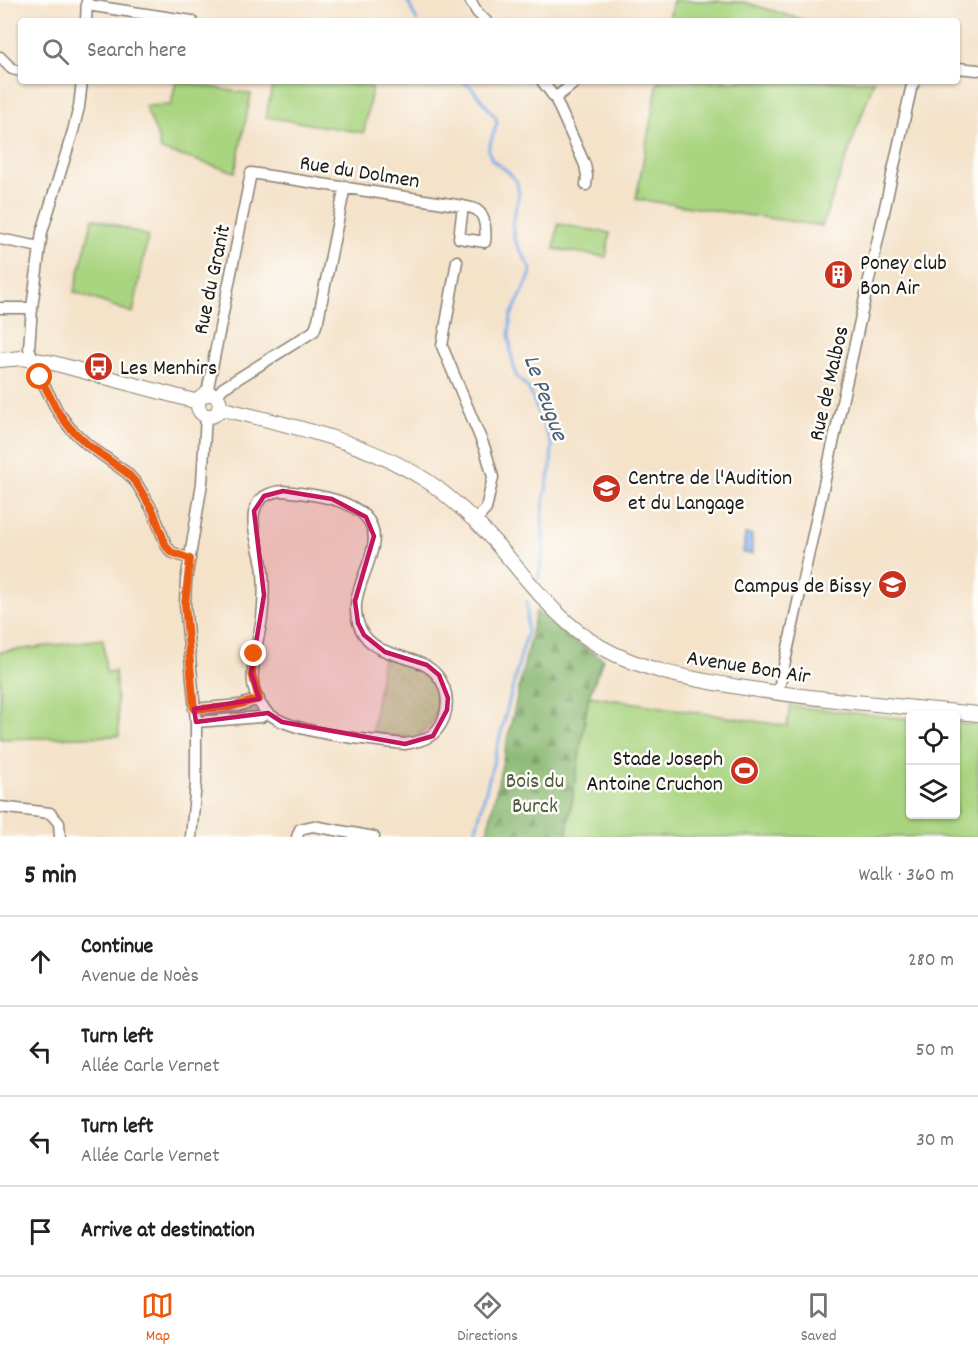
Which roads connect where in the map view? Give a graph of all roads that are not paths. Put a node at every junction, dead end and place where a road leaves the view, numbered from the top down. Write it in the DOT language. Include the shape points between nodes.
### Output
graph roads {
  1 [pos="470,0"];
  2 [pos="87,3"];
  3 [pos="86,18"];
  4 [pos="174,18"];
  5 [pos="483,18"];
  6 [pos="2,64"];
  7 [pos="960,68"];
  8 [pos="18,70"];
  9 [pos="978,70"];
  10 [pos="82,84"];
  11 [pos="544,84"];
  12 [pos="573,84"];
  13 [pos="914,84"];
  14 [pos="555,98"];
  15 [pos="251,173"];
  16 [pos="586,185"];
  17 [pos="345,186"];
  18 [pos="463,206"];
  19 [pos="0,239"];
  20 [pos="40,248"];
  21 [pos="457,261"];
  22 [pos="0,308"];
  23 [pos="32,308"];
  24 [pos="34,359"];
  25 [pos="0,360"];
  26 [pos="210,400"];
  27 [pos="206,416"];
  28 [pos="475,521"];
  29 [pos="190,559"];
  30 [pos="778,693"];
  31 [pos="259,699"];
  32 [pos="194,709"];
  33 [pos="268,713"];
  34 [pos="978,714"];
  35 [pos="196,722"];
  36 [pos="0,807"];
  37 [pos="60,837"];
  38 [pos="191,837"];
  39 [pos="297,837"];
  40 [pos="374,837"];
  1 -- 5 [label="street"];
  2 -- 3 [label="street"];
  2 -- 4 [label="street"];
  6 -- 8 [label="street"];
  7 -- 9 [label="street"];
  10 -- 20 [label="street" via="79,107"];
  11 -- 14 [label="street"];
  12 -- 14 [label="street"];
  13 -- 30 [label="street, Rue de Malbos"];
  14 -- 16 [label="street" via="585,165"];
  15 -- 17 [label="street, Rue du Dolmen"];
  15 -- 26 [label="street, Rue du Granit"];
  17 -- 18 [label="street, Rue du Dolmen"];
  17 -- 26 [label="street" via="314,331"];
  19 -- 20 [label="street"];
  20 -- 23 [label="street"];
  21 -- 28 [label="street" via="442,346 493,477 486,509"];
  22 -- 23 [label="street"];
  23 -- 24 [label="street" via="29,348"];
  24 -- 25 [label="main road, Avenue Bon Air"];
  24 -- 26 [label="main road, Avenue Bon Air"];
  24 -- 29 [label="street" via="58,412 88,445 127,473 145,496 166,546"];
  26 -- 27 [label="main road" via="200,412"];
  26 -- 28 [label="main road, Avenue Bon Air" via="387,458 426,480"];
  27 -- 29 [label="street" via="202,483"];
  28 -- 30 [label="main road, Avenue Bon Air" via="563,621 599,646 627,661 693,680"];
  29 -- 32 [label="street" via="185,604"];
  30 -- 34 [label="main road, Avenue Bon Air"];
  31 -- 32 [label="street" via="230,707"];
  31 -- 33 [label="street"];
  31 -- 33 [label="street" via="252,674 264,595 253,523 258,502 272,492 283,491 348,504 366,517 374,536 355,601 358,623 364,635 385,652 427,665 438,675 448,698 447,710 433,736 405,744 304,729"];
  32 -- 35 [label="street"];
  33 -- 35 [label="street" via="261,717"];
  35 -- 38 [label="street"];
  36 -- 37 [label="street" via="50,813 60,823"];
  39 -- 40 [label="street" via="300,829 314,826"];
}
